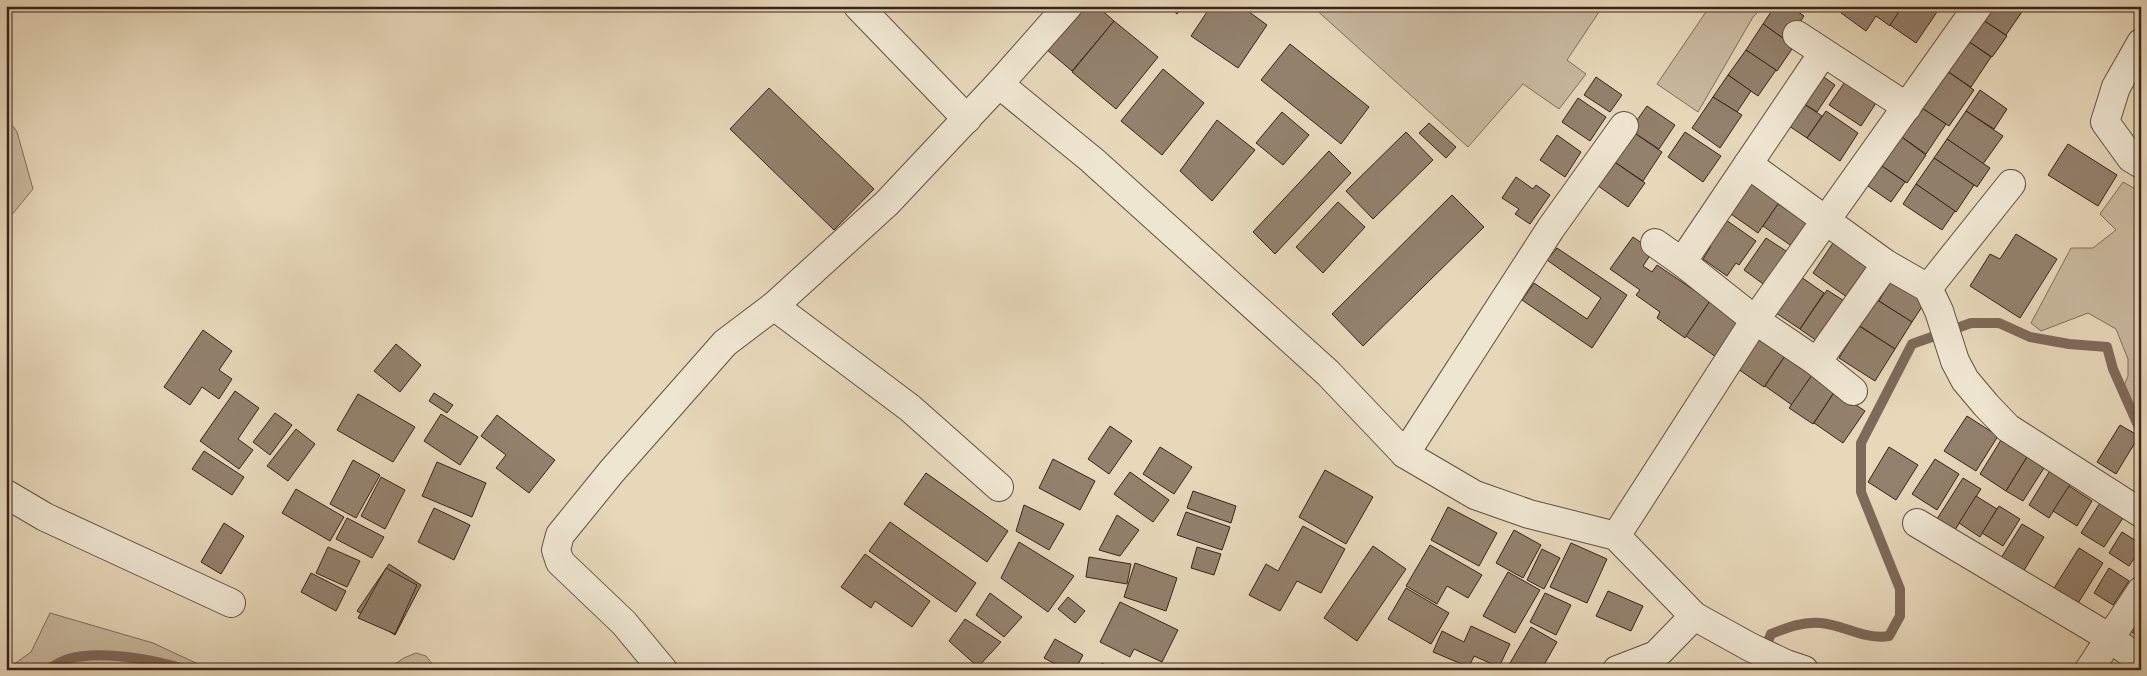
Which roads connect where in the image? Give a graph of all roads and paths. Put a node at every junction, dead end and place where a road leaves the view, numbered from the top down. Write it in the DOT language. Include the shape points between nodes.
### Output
graph roads {
  1 [pos="858,6"];
  2 [pos="1068,6"];
  3 [pos="1978,6"];
  4 [pos="1797,35"];
  5 [pos="2141,44"];
  6 [pos="1823,53"];
  7 [pos="999,84"];
  8 [pos="1907,107"];
  9 [pos="967,119"];
  10 [pos="1624,126"];
  11 [pos="1748,164"];
  12 [pos="2141,164"];
  13 [pos="2011,184"];
  14 [pos="1828,220"];
  15 [pos="1655,242"];
  16 [pos="1682,262"];
  17 [pos="1886,264"];
  18 [pos="1934,300"];
  19 [pos="774,306"];
  20 [pos="1755,320"];
  21 [pos="1817,362"];
  22 [pos="1853,391"];
  23 [pos="1405,454"];
  24 [pos="1000,487"];
  25 [pos="6,494"];
  26 [pos="2141,513"];
  27 [pos="1917,524"];
  28 [pos="1616,536"];
  29 [pos="2141,591"];
  30 [pos="231,603"];
  31 [pos="1694,616"];
  32 [pos="2110,638"];
  33 [pos="2141,661"];
  34 [pos="1795,667"];
  35 [pos="664,670"];
  36 [pos="1617,670"];
  37 [pos="2088,670"];
  1 -- 9 [label="street"];
  2 -- 7 [label="street"];
  3 -- 8 [label="street"];
  4 -- 6 [label="street"];
  5 -- 12 [label="street" via="2116,87 2105,122 2131,158"];
  6 -- 8 [label="street"];
  6 -- 11 [label="street"];
  7 -- 9 [label="street"];
  7 -- 23 [label="street" via="1092,160 1328,373"];
  8 -- 14 [label="street"];
  9 -- 19 [label="street" via="887,203"];
  10 -- 23 [label="street" via="1551,228"];
  11 -- 14 [label="street"];
  11 -- 16 [label="street"];
  13 -- 18 [label="street"];
  14 -- 17 [label="street"];
  14 -- 20 [label="street"];
  15 -- 16 [label="street"];
  16 -- 20 [label="street"];
  17 -- 18 [label="street"];
  17 -- 21 [label="street"];
  18 -- 26 [label="street" via="1965,380 2008,428"];
  19 -- 24 [label="street" via="910,408"];
  19 -- 35 [label="street" via="725,343 560,535 556,550 560,562 624,623"];
  20 -- 21 [label="street"];
  20 -- 28 [label="street"];
  21 -- 22 [label="street"];
  23 -- 28 [label="street" via="1475,495 1529,514"];
  25 -- 30 [label="street" via="45,517"];
  27 -- 32 [label="street"];
  28 -- 31 [label="street"];
  29 -- 32 [label="street"];
  31 -- 34 [label="street"];
  31 -- 36 [label="street" via="1656,655"];
  32 -- 33 [label="street"];
  32 -- 37 [label="street"];
}
